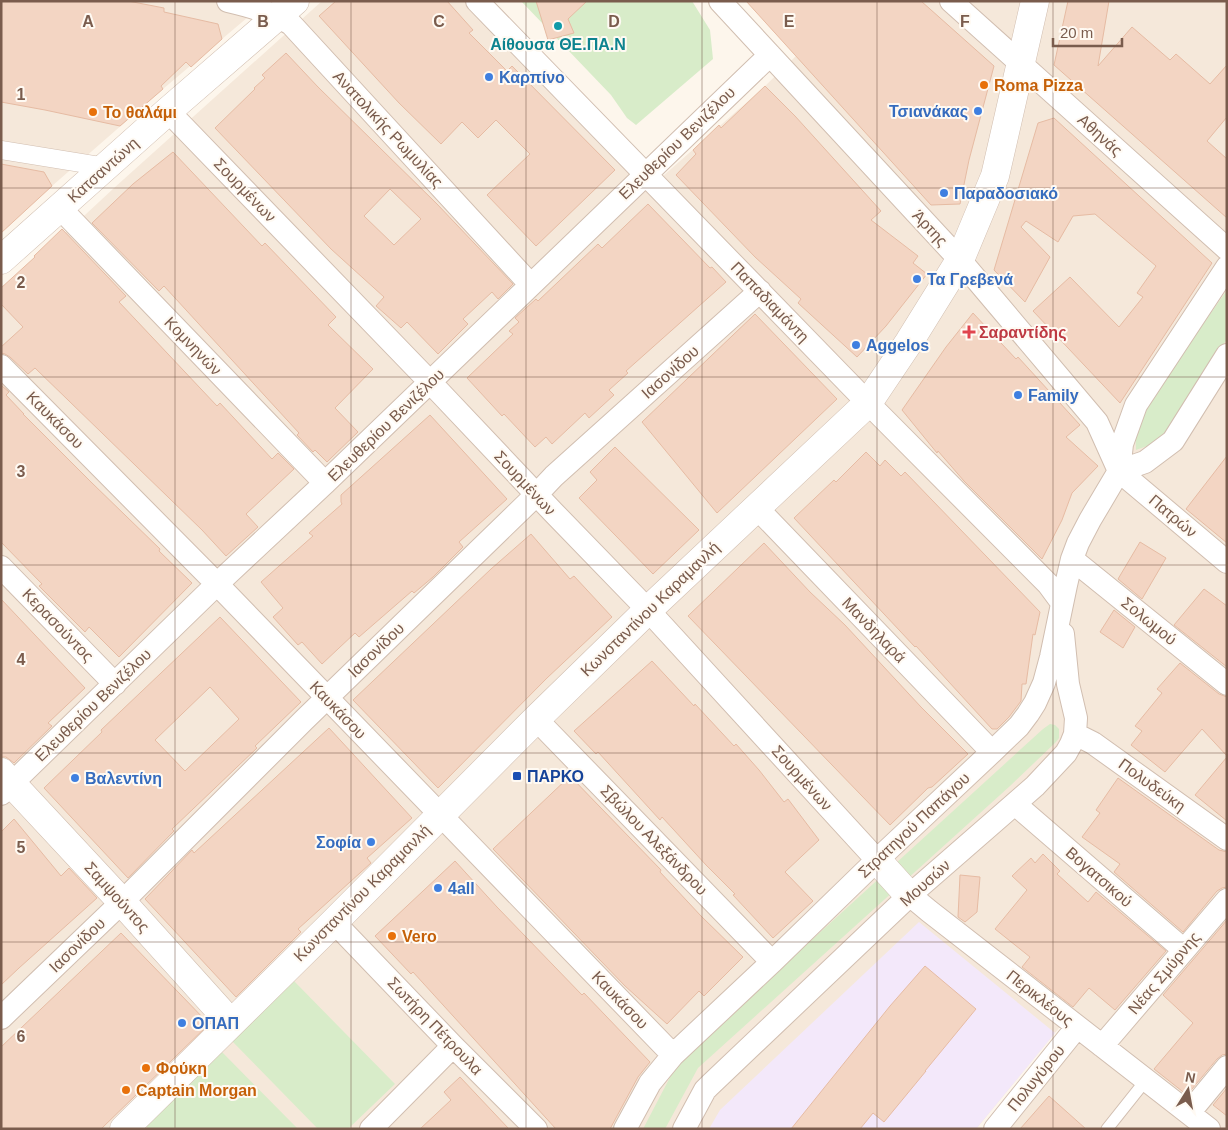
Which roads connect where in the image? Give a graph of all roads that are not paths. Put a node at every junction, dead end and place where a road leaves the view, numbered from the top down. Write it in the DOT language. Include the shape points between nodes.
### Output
graph roads {
  1 [pos="228,1"];
  2 [pos="477,1"];
  3 [pos="720,1"];
  4 [pos="951,1"];
  5 [pos="1035,1"];
  6 [pos="287,9"];
  7 [pos="770,55"];
  8 [pos="1021,65"];
  9 [pos="168,111"];
  10 [pos="1,150"];
  11 [pos="106,167"];
  12 [pos="645,174"];
  13 [pos="60,208"];
  14 [pos="1227,249"];
  15 [pos="1,260"];
  16 [pos="960,260"];
  17 [pos="1227,267"];
  18 [pos="530,284"];
  19 [pos="760,291"];
  20 [pos="1227,355"];
  21 [pos="1,366"];
  22 [pos="430,382"];
  23 [pos="868,403"];
  24 [pos="1119,471"];
  25 [pos="325,483"];
  26 [pos="537,494"];
  27 [pos="757,508"];
  28 [pos="1072,559"];
  29 [pos="1227,562"];
  30 [pos="1,567"];
  31 [pos="216,584"];
  32 [pos="1062,603"];
  33 [pos="648,610"];
  34 [pos="115,684"];
  35 [pos="1227,684"];
  36 [pos="326,698"];
  37 [pos="536,718"];
  38 [pos="1076,734"];
  39 [pos="992,752"];
  40 [pos="5,783"];
  41 [pos="1015,804"];
  42 [pos="439,815"];
  43 [pos="1227,839"];
  44 [pos="877,860"];
  45 [pos="907,893"];
  46 [pos="1227,900"];
  47 [pos="122,902"];
  48 [pos="334,922"];
  49 [pos="1184,950"];
  50 [pos="772,962"];
  51 [pos="1,1018"];
  52 [pos="231,1023"];
  53 [pos="1077,1027"];
  54 [pos="453,1046"];
  55 [pos="1102,1046"];
  56 [pos="673,1055"];
  57 [pos="1227,1067"];
  58 [pos="1146,1080"];
  59 [pos="1189,1113"];
  60 [pos="132,1126"];
  61 [pos="372,1129"];
  62 [pos="536,1129"];
  63 [pos="626,1129"];
  64 [pos="684,1129"];
  65 [pos="995,1129"];
  66 [pos="1107,1129"];
  67 [pos="1209,1129"];
  1 -- 6 [label="street, Ανατολικής Ρωμυλίας"];
  2 -- 12 [label="street, Παπαδιαμάντη"];
  3 -- 7 [label="street, Άρτης"];
  4 -- 8 [label="street, Αθηνάς"];
  5 -- 8 [label="street, Κωνσταντίνου Καραμανλή"];
  6 -- 9 [label="street, Κατσαντώνη"];
  6 -- 18 [label="street, Ανατολικής Ρωμυλίας" via="291,24"];
  7 -- 12 [label="street, Ελευθερίου Βενιζέλου"];
  7 -- 16 [label="street, Άρτης"];
  8 -- 14 [label="street, Αθηνάς"];
  8 -- 16 [label="street, Κωνσταντίνου Καραμανλή" via="995,176"];
  9 -- 11 [label="street, Κατσαντώνη"];
  9 -- 22 [label="street, Σουρμένων"];
  10 -- 11 [label="street"];
  11 -- 13 [label="street, Κατσαντώνη"];
  12 -- 18 [label="street, Ελευθερίου Βενιζέλου"];
  12 -- 19 [label="street, Παπαδιαμάντη"];
  13 -- 15 [label="street, Κατσαντώνη"];
  13 -- 25 [label="street, Κομνηνών"];
  16 -- 23 [label="street, Κωνσταντίνου Καραμανλή"];
  16 -- 24 [label="street, Άρτης" via="1097,422"];
  17 -- 24 [label="street, Στρατηγού Παπάγου" via="1136,405 1122,444"];
  18 -- 22 [label="street, Ελευθερίου Βενιζέλου"];
  19 -- 23 [label="street, Παπαδιαμάντη"];
  19 -- 26 [label="street, Ιασoνίδου"];
  20 -- 24 [label="street" via="1173,441 1145,462"];
  21 -- 31 [label="street, Καυκάσου"];
  22 -- 25 [label="street, Ελευθερίου Βενιζέλου"];
  22 -- 26 [label="street, Σουρμένων"];
  23 -- 27 [label="street, Κωνσταντίνου Καραμανλή"];
  23 -- 32 [label="street, Παπαδιαμάντη" via="1048,584"];
  24 -- 28 [label="street, Στρατηγού Παπάγου"];
  24 -- 29 [label="street, Πατρών"];
  25 -- 31 [label="street, Ελευθερίου Βενιζέλου"];
  26 -- 33 [label="street, Σουρμένων"];
  26 -- 36 [label="street, Ιασoνίδου"];
  27 -- 33 [label="street, Κωνσταντίνου Καραμανλή"];
  27 -- 39 [label="street, Μανδηλαρά"];
  28 -- 32 [label="street, Στρατηγού Παπάγου"];
  28 -- 35 [label="street, Σολωμού"];
  30 -- 34 [label="street, Κερασούντος"];
  31 -- 34 [label="street, Ελευθερίου Βενιζέλου"];
  31 -- 36 [label="street, Καυκάσου"];
  32 -- 38 [label="street" via="1066,666"];
  32 -- 39 [label="street, Στρατηγού Παπάγου" via="1044,683 1035,703"];
  33 -- 37 [label="street, Κωνσταντίνου Καραμανλή"];
  33 -- 44 [label="street, Σουρμένων"];
  34 -- 40 [label="street, Ελευθερίου Βενιζέλου"];
  36 -- 42 [label="street, Καυκάσου"];
  36 -- 47 [label="street, Ιασoνίδου"];
  37 -- 42 [label="street, Κωνσταντίνου Καραμανλή"];
  37 -- 50 [label="street, Σβώλου Αλεξάνδρου"];
  38 -- 41 [label="street, Μουσών" via="1060,760"];
  38 -- 43 [label="street, Πολυδεύκη"];
  39 -- 44 [label="street, Στρατηγού Παπάγου"];
  40 -- 47 [label="street, Σαμψούντος"];
  41 -- 45 [label="street, Μουσών"];
  41 -- 49 [label="street, Βογατσικού"];
  42 -- 48 [label="street, Κωνσταντίνου Καραμανλή"];
  42 -- 56 [label="street, Καυκάσου"];
  44 -- 45 [label="street, Περικλέους"];
  44 -- 50 [label="street, Στρατηγού Παπάγου"];
  45 -- 53 [label="street, Περικλέους"];
  45 -- 64 [label="street, Μουσών" via="705,1090"];
  46 -- 49 [label="street, Νέας Σμύρνης"];
  47 -- 51 [label="street, Ιασoνίδου"];
  47 -- 52 [label="street, Σαμψούντος"];
  48 -- 52 [label="street, Κωνσταντίνου Καραμανλή"];
  48 -- 54 [label="street, Σωτήρη Πέτρουλα"];
  49 -- 55 [label="street, Νέας Σμύρνης"];
  50 -- 56 [label="street, Στρατηγού Παπάγου"];
  52 -- 60 [label="street, Κωνσταντίνου Καραμανλή"];
  53 -- 55 [label="street, Περικλέους"];
  53 -- 65 [label="street, Πολυγύρου"];
  54 -- 61 [label="street"];
  54 -- 62 [label="street, Σωτήρη Πέτρουλα"];
  55 -- 58 [label="street, Περικλέους"];
  56 -- 63 [label="street, Στρατηγού Παπάγου" via="650,1084"];
  57 -- 59 [label="street"];
  58 -- 59 [label="street, Περικλέους"];
  58 -- 66 [label="lane"];
  59 -- 67 [label="street, Περικλέους"];
}
